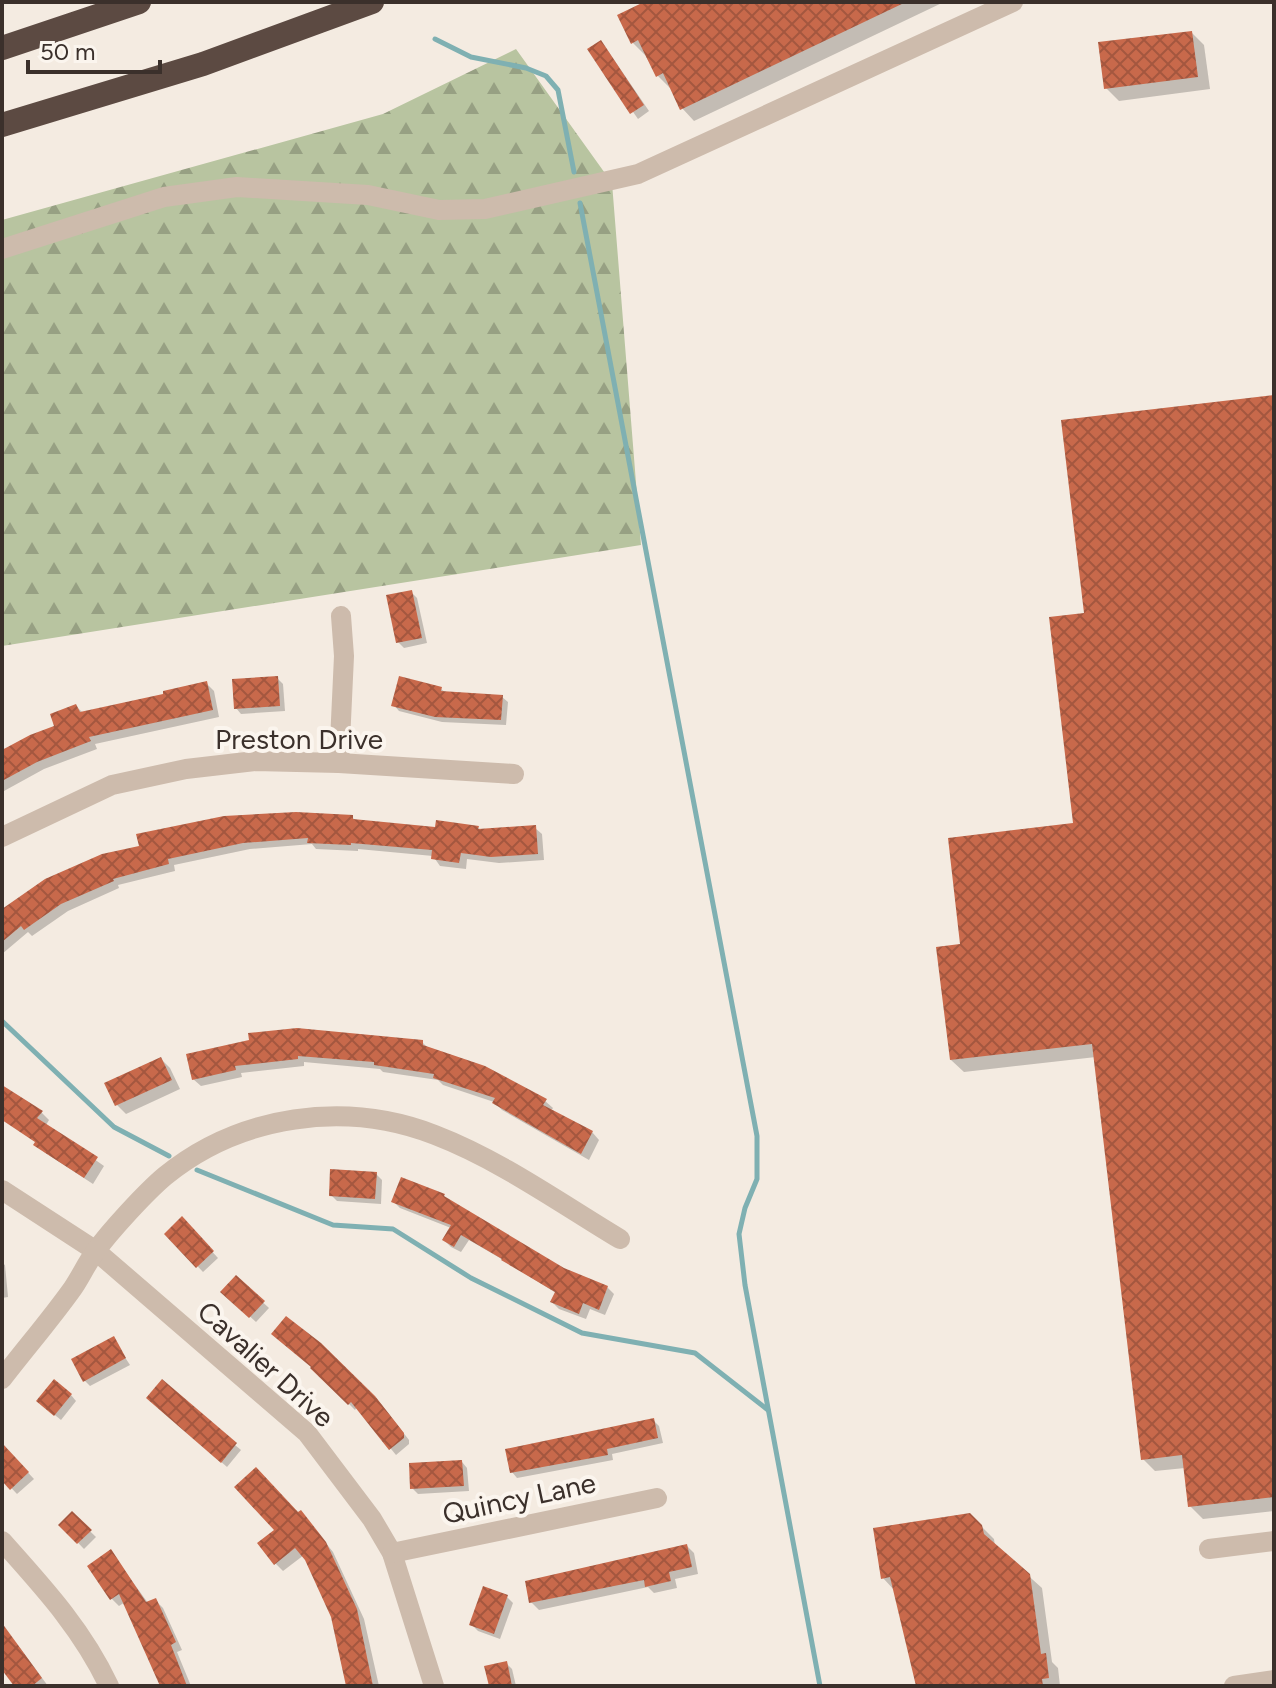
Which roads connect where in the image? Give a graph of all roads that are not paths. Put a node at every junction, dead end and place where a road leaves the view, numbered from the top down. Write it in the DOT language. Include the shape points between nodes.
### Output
graph roads {
  1 [pos="129,2"];
  2 [pos="139,2"];
  3 [pos="372,2"];
  4 [pos="1013,2"];
  5 [pos="49,34"];
  6 [pos="2,48"];
  7 [pos="2,125"];
  8 [pos="2,249"];
  9 [pos="341,616"];
  10 [pos="339,763"];
  11 [pos="514,774"];
  12 [pos="2,837"];
  13 [pos="2,1190"];
  14 [pos="620,1239"];
  15 [pos="96,1251"];
  16 [pos="2,1379"];
  17 [pos="657,1498"];
  18 [pos="2,1541"];
  19 [pos="1274,1541"];
  20 [pos="1209,1549"];
  21 [pos="392,1553"];
  22 [pos="1274,1680"];
  23 [pos="109,1686"];
  24 [pos="434,1686"];
  25 [pos="1234,1686"];
  1 -- 5 [label="highway"];
  2 -- 5 [label="highway"];
  3 -- 7 [label="highway" via="203,64"];
  4 -- 8 [label="street" via="638,174 485,209 439,210 368,195 237,187 164,197"];
  5 -- 6 [label="highway"];
  9 -- 10 [label="street"];
  10 -- 11 [label="street, Preston Drive"];
  10 -- 12 [label="street, Preston Drive" via="255,761 171,772 112,785"];
  13 -- 15 [label="street, Cavalier Drive"];
  14 -- 15 [label="street" via="434,1134 393,1123 318,1115 265,1124 205,1148 164,1177"];
  15 -- 16 [label="street"];
  15 -- 21 [label="street, Cavalier Drive" via="307,1433"];
  17 -- 21 [label="street, Quincy Lane"];
  18 -- 23 [label="street" via="58,1604"];
  19 -- 20 [label="street"];
  21 -- 24 [label="street, Cavalier Drive"];
  22 -- 25 [label="street"];
}
